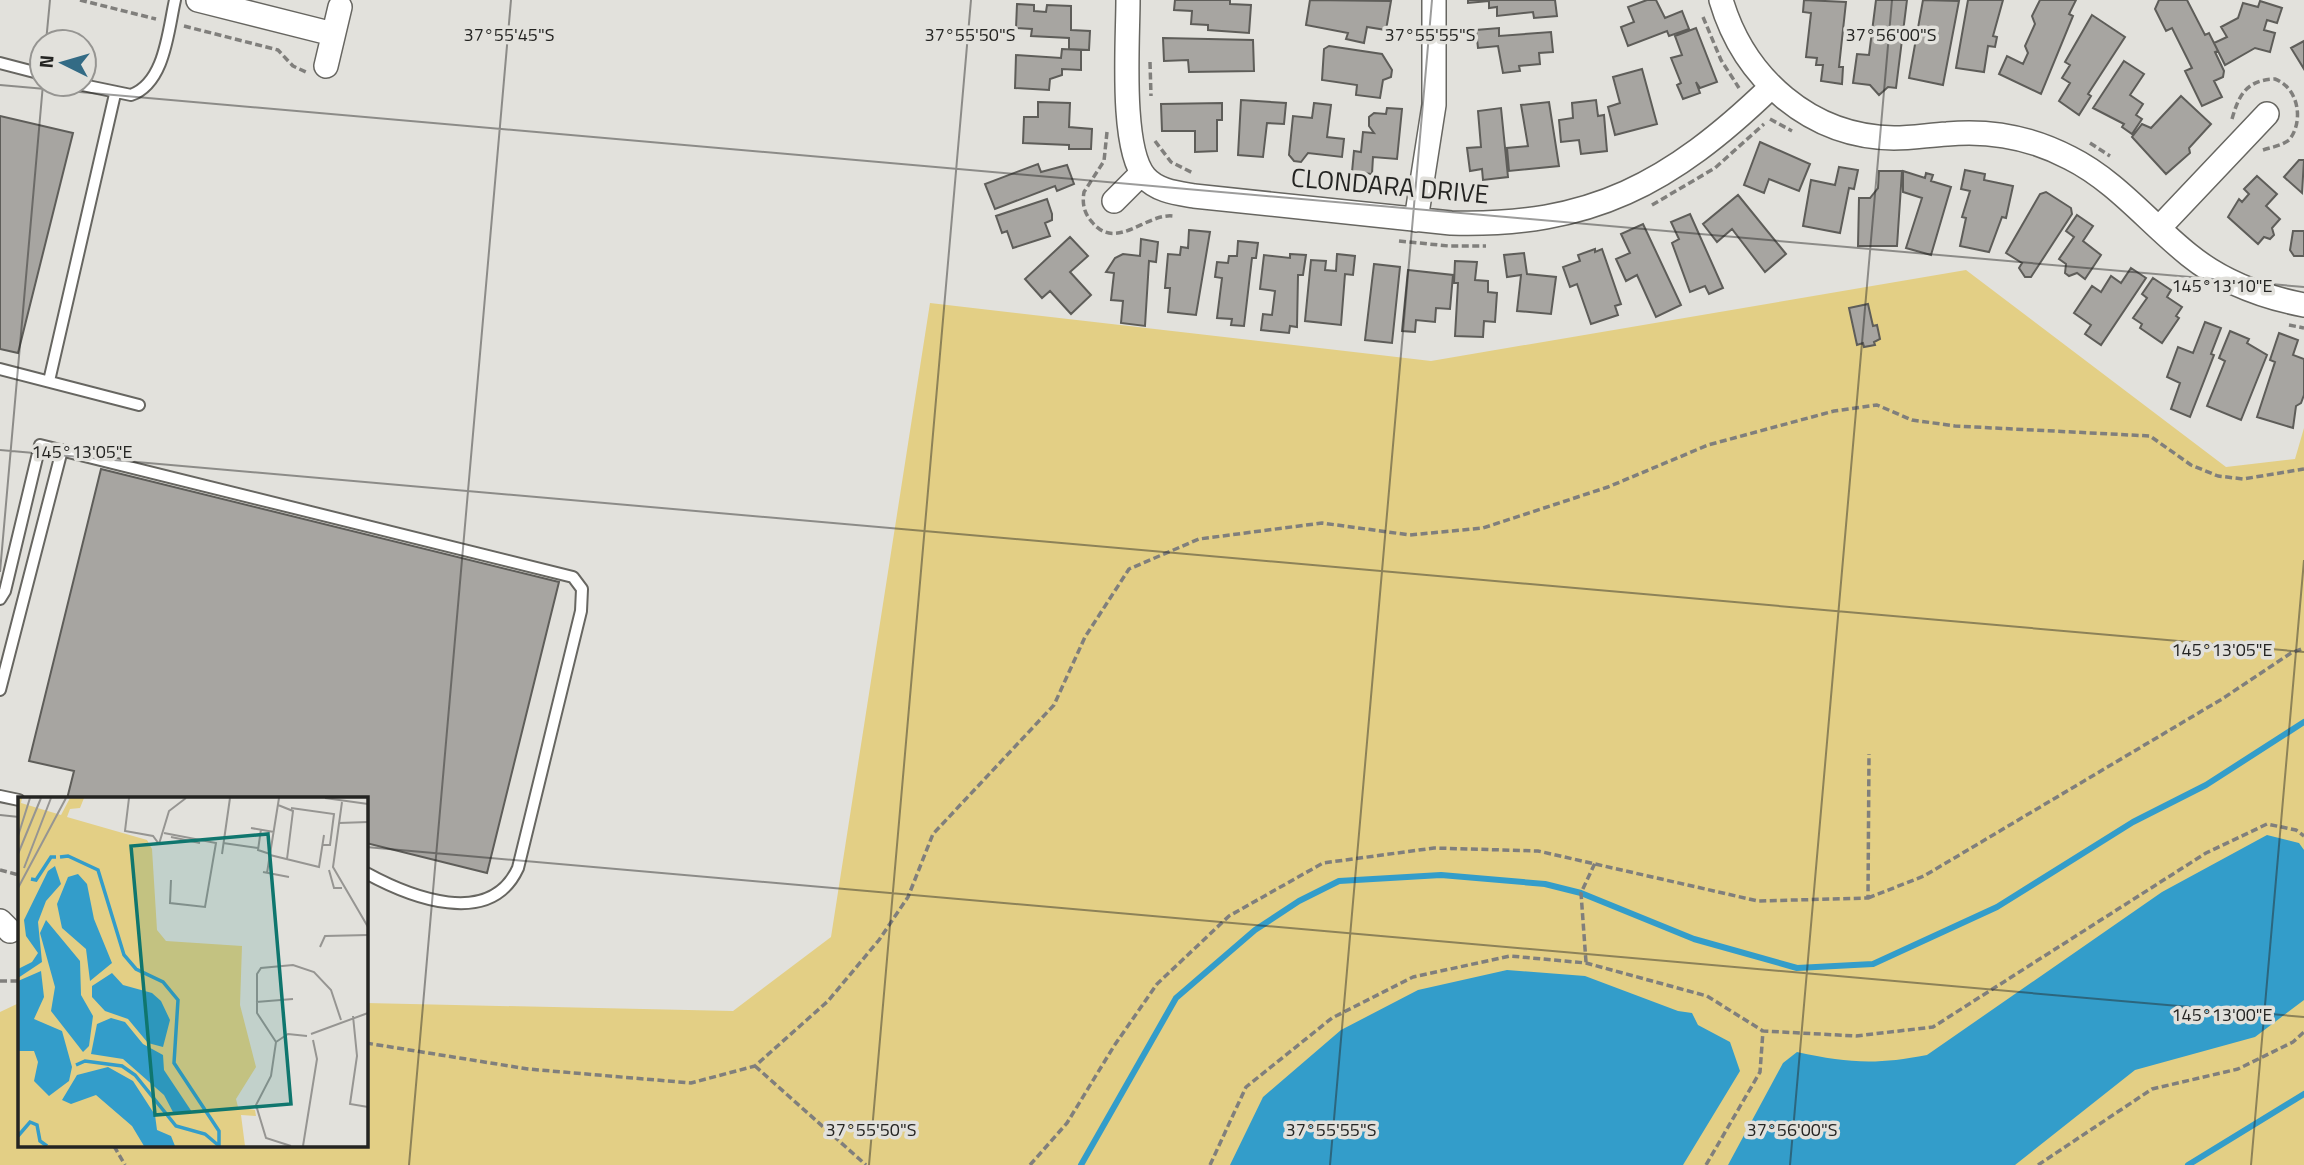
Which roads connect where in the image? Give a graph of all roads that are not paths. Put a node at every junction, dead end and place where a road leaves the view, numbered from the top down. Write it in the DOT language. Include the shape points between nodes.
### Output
graph roads {
  1 [pos="175,0"];
  2 [pos="198,0"];
  3 [pos="1128,0"];
  4 [pos="1434,0"];
  5 [pos="1721,0"];
  6 [pos="341,3"];
  7 [pos="333,34"];
  8 [pos="0,63"];
  9 [pos="28,70"];
  10 [pos="321,71"];
  11 [pos="1770,88"];
  12 [pos="98,89"];
  13 [pos="115,94"];
  14 [pos="2267,114"];
  15 [pos="1142,173"];
  16 [pos="1114,201"];
  17 [pos="1416,220"];
  18 [pos="2158,228"];
  19 [pos="2304,305"];
  20 [pos="0,369"];
  21 [pos="49,381"];
  22 [pos="139,405"];
  23 [pos="62,450"];
  24 [pos="0,599"];
  25 [pos="0,690"];
  26 [pos="0,796"];
  27 [pos="18,800"];
  28 [pos="368,874"];
  1 -- 13 [label="lane" via="162,55 147,85 131,95"];
  2 -- 7 [label="street"];
  3 -- 15 [label="street" via="1130,142"];
  4 -- 17 [label="street" via="1434,105"];
  5 -- 11 [label="street" via="1744,55"];
  6 -- 7 [label="street"];
  7 -- 10 [label="street"];
  8 -- 9 [label="lane"];
  11 -- 17 [label="street, CLONDARA DRIVE" via="1698,152 1649,181 1596,204 1512,223"];
  11 -- 18 [label="street" via="1804,112 1850,132 1892,138 1972,133 2035,143 2084,166"];
  12 -- 13 [label="lane"];
  13 -- 21 [label="lane"];
  14 -- 18 [label="street"];
  15 -- 16 [label="street"];
  15 -- 17 [label="street, CLONDARA DRIVE" via="1160,188 1185,195"];
  18 -- 19 [label="street" via="2218,275 2253,291"];
  20 -- 21 [label="lane"];
  21 -- 22 [label="lane"];
  23 -- 24 [label="lane" via="40,445"];
  23 -- 25 [label="lane"];
  23 -- 28 [label="lane" via="580,582 581,611 512,882 488,899 441,902 401,892"];
  26 -- 27 [label="lane"];
}
